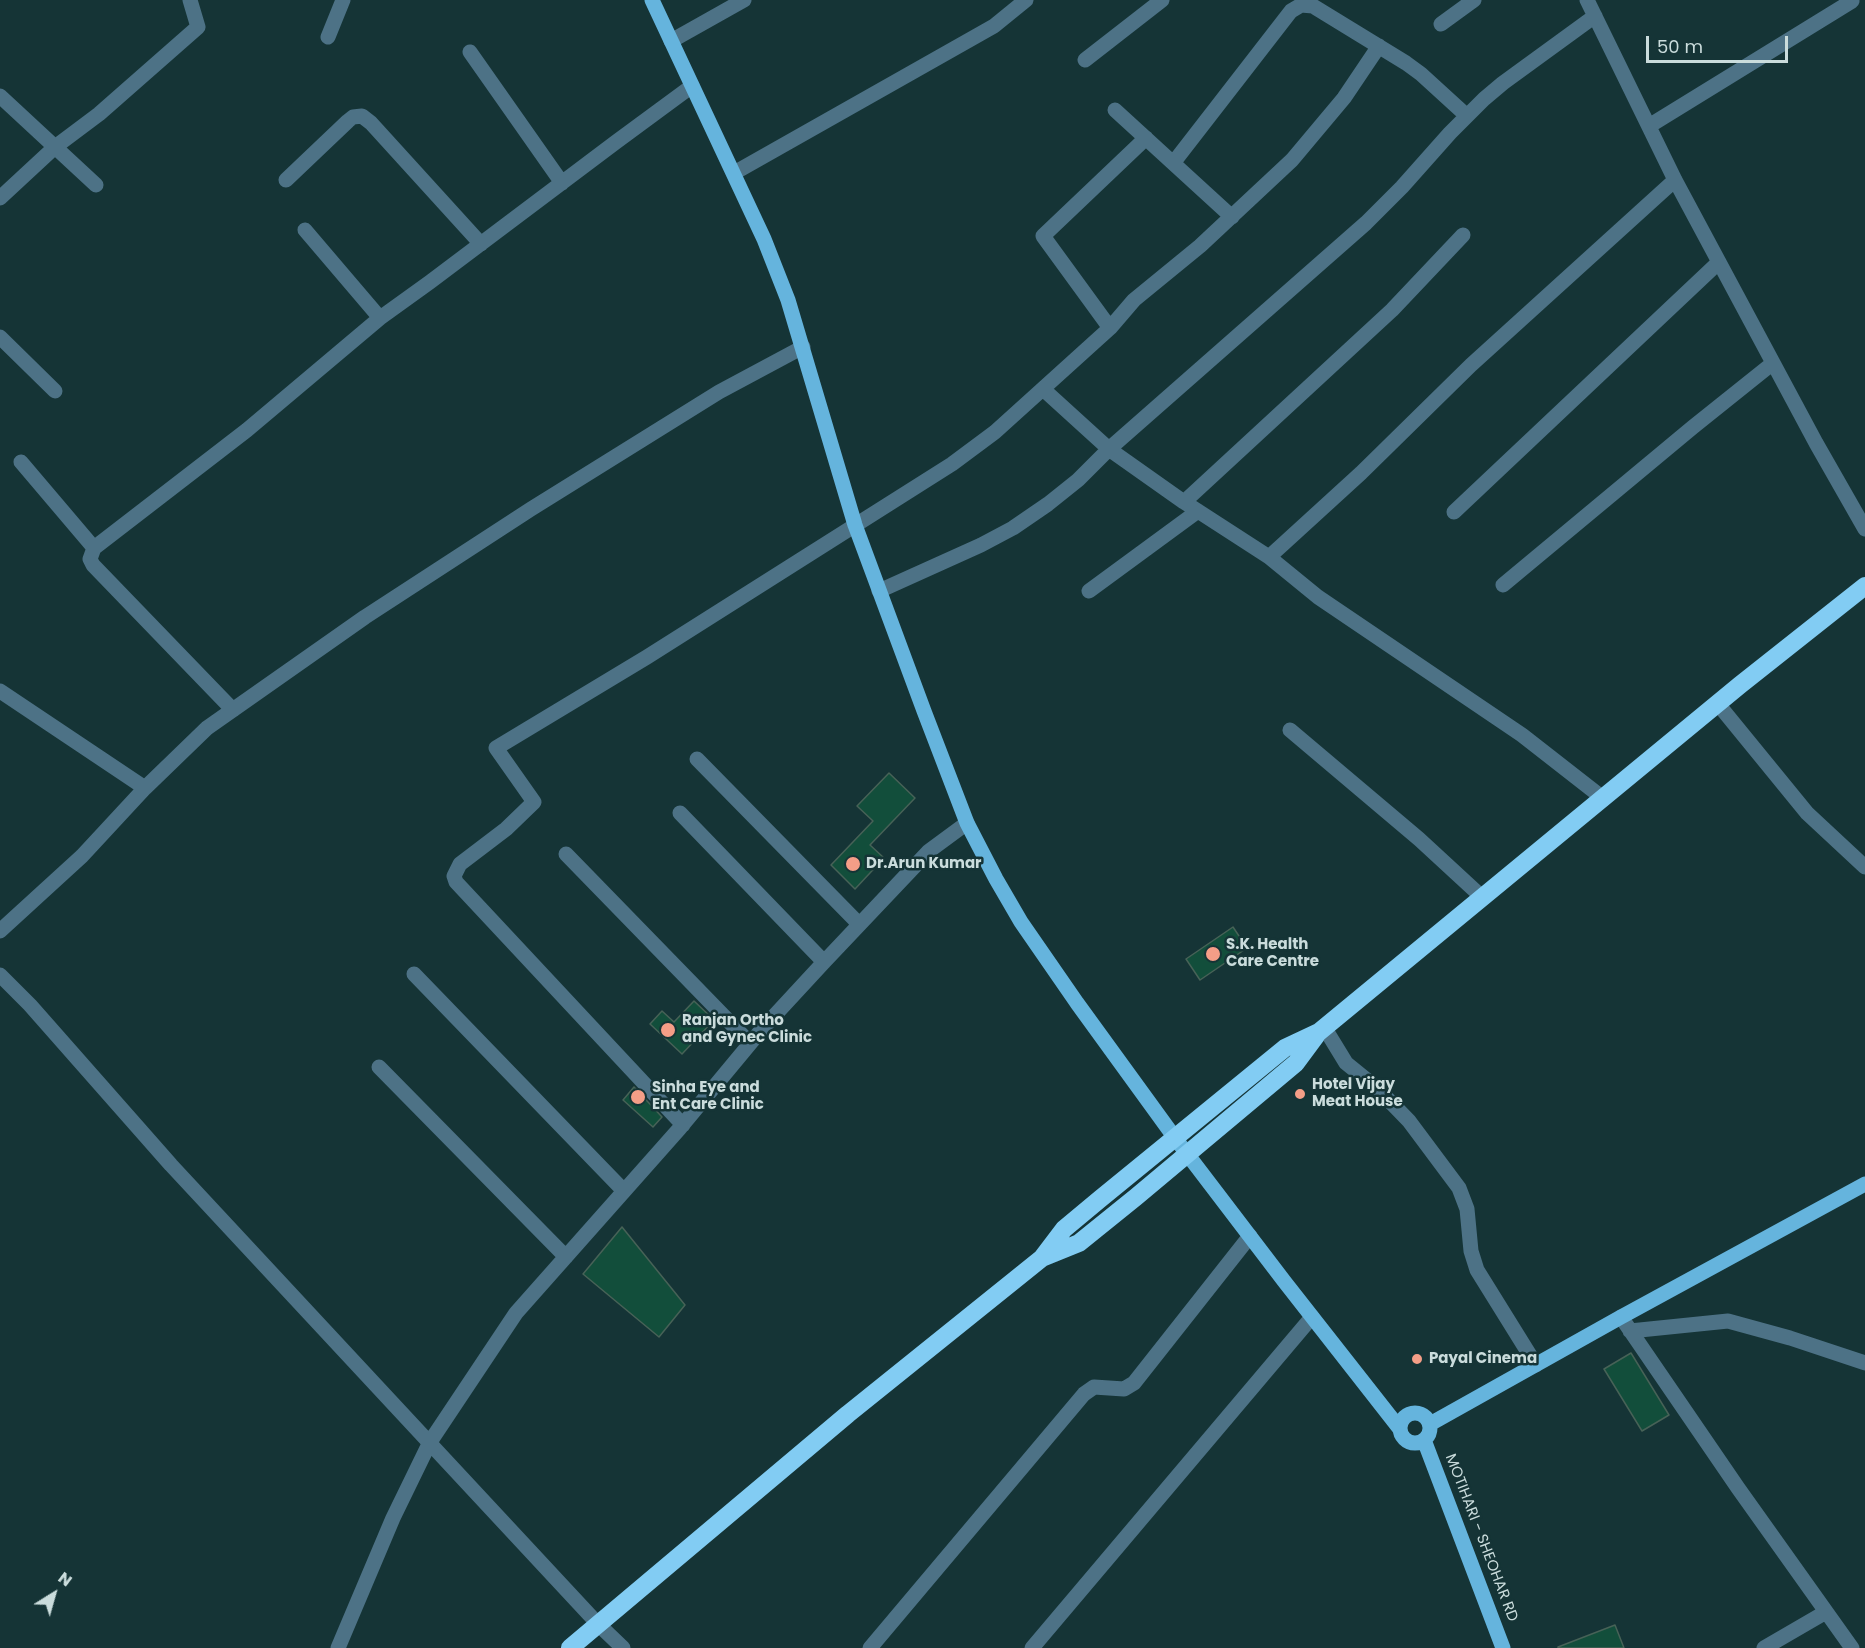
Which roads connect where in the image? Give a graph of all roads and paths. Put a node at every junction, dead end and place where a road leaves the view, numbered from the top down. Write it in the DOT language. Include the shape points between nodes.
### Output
graph roads {
  1 [pos="190,0"];
  2 [pos="342,0"];
  3 [pos="652,0"];
  4 [pos="744,0"];
  5 [pos="1026,0"];
  6 [pos="1162,0"];
  7 [pos="1474,0"];
  8 [pos="1587,0"];
  9 [pos="1852,1"];
  10 [pos="1595,16"];
  11 [pos="1441,24"];
  12 [pos="328,37"];
  13 [pos="671,41"];
  14 [pos="1379,46"];
  15 [pos="470,52"];
  16 [pos="1085,60"];
  17 [pos="692,86"];
  18 [pos="0,96"];
  19 [pos="1115,110"];
  20 [pos="1467,116"];
  21 [pos="1649,126"];
  22 [pos="1146,138"];
  23 [pos="55,147"];
  24 [pos="1174,162"];
  25 [pos="734,173"];
  26 [pos="286,180"];
  27 [pos="1675,180"];
  28 [pos="562,183"];
  29 [pos="96,185"];
  30 [pos="0,198"];
  31 [pos="1232,217"];
  32 [pos="305,230"];
  33 [pos="1462,235"];
  34 [pos="481,244"];
  35 [pos="1719,262"];
  36 [pos="380,318"];
  37 [pos="1110,328"];
  38 [pos="3,346"];
  39 [pos="803,347"];
  40 [pos="1773,363"];
  41 [pos="1043,389"];
  42 [pos="55,391"];
  43 [pos="1109,449"];
  44 [pos="21,462"];
  45 [pos="1184,502"];
  46 [pos="1198,511"];
  47 [pos="1454,512"];
  48 [pos="855,525"];
  49 [pos="1865,530"];
  50 [pos="94,548"];
  51 [pos="1269,557"];
  52 [pos="1503,585"];
  53 [pos="1865,586"];
  54 [pos="879,591"];
  55 [pos="1089,591"];
  56 [pos="0,692"];
  57 [pos="1718,704"];
  58 [pos="233,710"];
  59 [pos="1290,730"];
  60 [pos="696,759"];
  61 [pos="145,788"];
  62 [pos="1604,799"];
  63 [pos="680,813"];
  64 [pos="968,824"];
  65 [pos="566,854"];
  66 [pos="1865,867"];
  67 [pos="1482,898"];
  68 [pos="859,924"];
  69 [pos="0,931"];
  70 [pos="824,962"];
  71 [pos="414,974"];
  72 [pos="0,975"];
  73 [pos="1322,1029"];
  74 [pos="750,1043"];
  75 [pos="379,1067"];
  76 [pos="683,1125"];
  77 [pos="1175,1138"];
  78 [pos="1187,1155"];
  79 [pos="1865,1184"];
  80 [pos="624,1191"];
  81 [pos="1250,1236"];
  82 [pos="566,1257"];
  83 [pos="1042,1258"];
  84 [pos="1312,1317"];
  85 [pos="1621,1317"];
  86 [pos="1630,1331"];
  87 [pos="1865,1363"];
  88 [pos="1536,1365"];
  89 [pos="1430,1424"];
  90 [pos="1400,1429"];
  91 [pos="1425,1440"];
  92 [pos="430,1442"];
  93 [pos="1826,1612"];
  94 [pos="598,1624"];
  95 [pos="339,1648"];
  96 [pos="570,1648"];
  97 [pos="623,1648"];
  98 [pos="870,1648"];
  99 [pos="1032,1648"];
  100 [pos="1503,1648"];
  101 [pos="1764,1648"];
  102 [pos="1852,1648"];
  1 -- 23 [label="street" via="198,27 99,114"];
  2 -- 12 [label="street"];
  3 -- 13 [label="main road"];
  4 -- 13 [label="street"];
  5 -- 25 [label="street" via="994,26"];
  6 -- 16 [label="street"];
  7 -- 11 [label="street"];
  8 -- 10 [label="street"];
  9 -- 21 [label="street"];
  10 -- 20 [label="street" via="1503,83"];
  10 -- 21 [label="street"];
  13 -- 17 [label="main road"];
  14 -- 20 [label="street" via="1421,74"];
  14 -- 24 [label="street" via="1313,6 1296,7"];
  14 -- 31 [label="street" via="1310,139"];
  15 -- 28 [label="street"];
  17 -- 25 [label="main road"];
  17 -- 28 [label="street"];
  18 -- 23 [label="street"];
  19 -- 22 [label="street"];
  20 -- 43 [label="street" via="1366,223"];
  21 -- 27 [label="street"];
  22 -- 24 [label="street"];
  22 -- 37 [label="street" via="1043,236"];
  23 -- 29 [label="street"];
  23 -- 30 [label="street"];
  24 -- 31 [label="street"];
  25 -- 39 [label="main road" via="764,239"];
  26 -- 34 [label="street" via="348,121 362,116"];
  27 -- 35 [label="street"];
  27 -- 51 [label="street" via="1471,364"];
  28 -- 34 [label="street"];
  31 -- 37 [label="street" via="1134,300"];
  32 -- 36 [label="street"];
  33 -- 45 [label="street" via="1392,310"];
  34 -- 36 [label="street"];
  35 -- 40 [label="street"];
  35 -- 47 [label="street"];
  36 -- 50 [label="street" via="247,430"];
  37 -- 41 [label="street"];
  38 -- 42 [label="street"];
  39 -- 48 [label="main road"];
  39 -- 58 [label="street" via="719,392 531,509 365,616"];
  40 -- 49 [label="street"];
  40 -- 52 [label="street"];
  41 -- 43 [label="street"];
  41 -- 48 [label="street" via="952,464"];
  43 -- 45 [label="street"];
  43 -- 54 [label="street" via="1078,480 1013,528"];
  44 -- 50 [label="street"];
  45 -- 46 [label="street"];
  46 -- 51 [label="street"];
  46 -- 55 [label="street"];
  48 -- 54 [label="main road"];
  48 -- 76 [label="street" via="496,748 534,802 460,864 454,876"];
  50 -- 58 [label="street" via="90,559 93,565"];
  51 -- 62 [label="street" via="1318,597 1522,735"];
  53 -- 57 [label="highway"];
  54 -- 64 [label="main road"];
  56 -- 61 [label="street"];
  57 -- 62 [label="highway"];
  57 -- 66 [label="street" via="1807,813"];
  58 -- 61 [label="street" via="207,728"];
  59 -- 67 [label="street"];
  60 -- 68 [label="street"];
  61 -- 69 [label="street" via="82,856"];
  62 -- 67 [label="highway"];
  63 -- 70 [label="street"];
  64 -- 68 [label="street" via="929,851"];
  64 -- 77 [label="main road" via="1021,922"];
  65 -- 74 [label="street"];
  67 -- 73 [label="highway"];
  68 -- 70 [label="street"];
  70 -- 74 [label="street"];
  71 -- 80 [label="street"];
  72 -- 92 [label="street"];
  73 -- 77 [label="highway" via="1286,1048"];
  73 -- 78 [label="highway" via="1296,1063"];
  73 -- 88 [label="street" via="1346,1062 1409,1121 1459,1188 1467,1209 1473,1261"];
  74 -- 76 [label="street"];
  75 -- 82 [label="street"];
  76 -- 80 [label="street"];
  77 -- 78 [label="main road"];
  77 -- 83 [label="highway" via="1064,1229"];
  78 -- 81 [label="main road"];
  78 -- 83 [label="highway" via="1078,1243"];
  79 -- 85 [label="main road"];
  80 -- 82 [label="street"];
  81 -- 84 [label="main road"];
  81 -- 98 [label="street" via="1134,1383 1124,1389 1094,1387 1084,1394"];
  82 -- 92 [label="street" via="516,1313"];
  83 -- 94 [label="highway" via="848,1414"];
  84 -- 90 [label="main road"];
  84 -- 99 [label="street"];
  85 -- 86 [label="street"];
  85 -- 88 [label="main road"];
  86 -- 87 [label="street" via="1728,1321"];
  86 -- 93 [label="street"];
  88 -- 89 [label="main road"];
  89 -- 90 [label="main road" via="1426,1416 1409,1414"];
  89 -- 91 [label="main road"];
  90 -- 91 [label="main road" via="1409,1441"];
  91 -- 100 [label="main road, MOTIHARI - SHEOHAR RD"];
  92 -- 94 [label="street"];
  92 -- 95 [label="street" via="393,1518"];
  93 -- 101 [label="street"];
  93 -- 102 [label="street"];
  94 -- 96 [label="highway"];
  94 -- 97 [label="street"];
}
